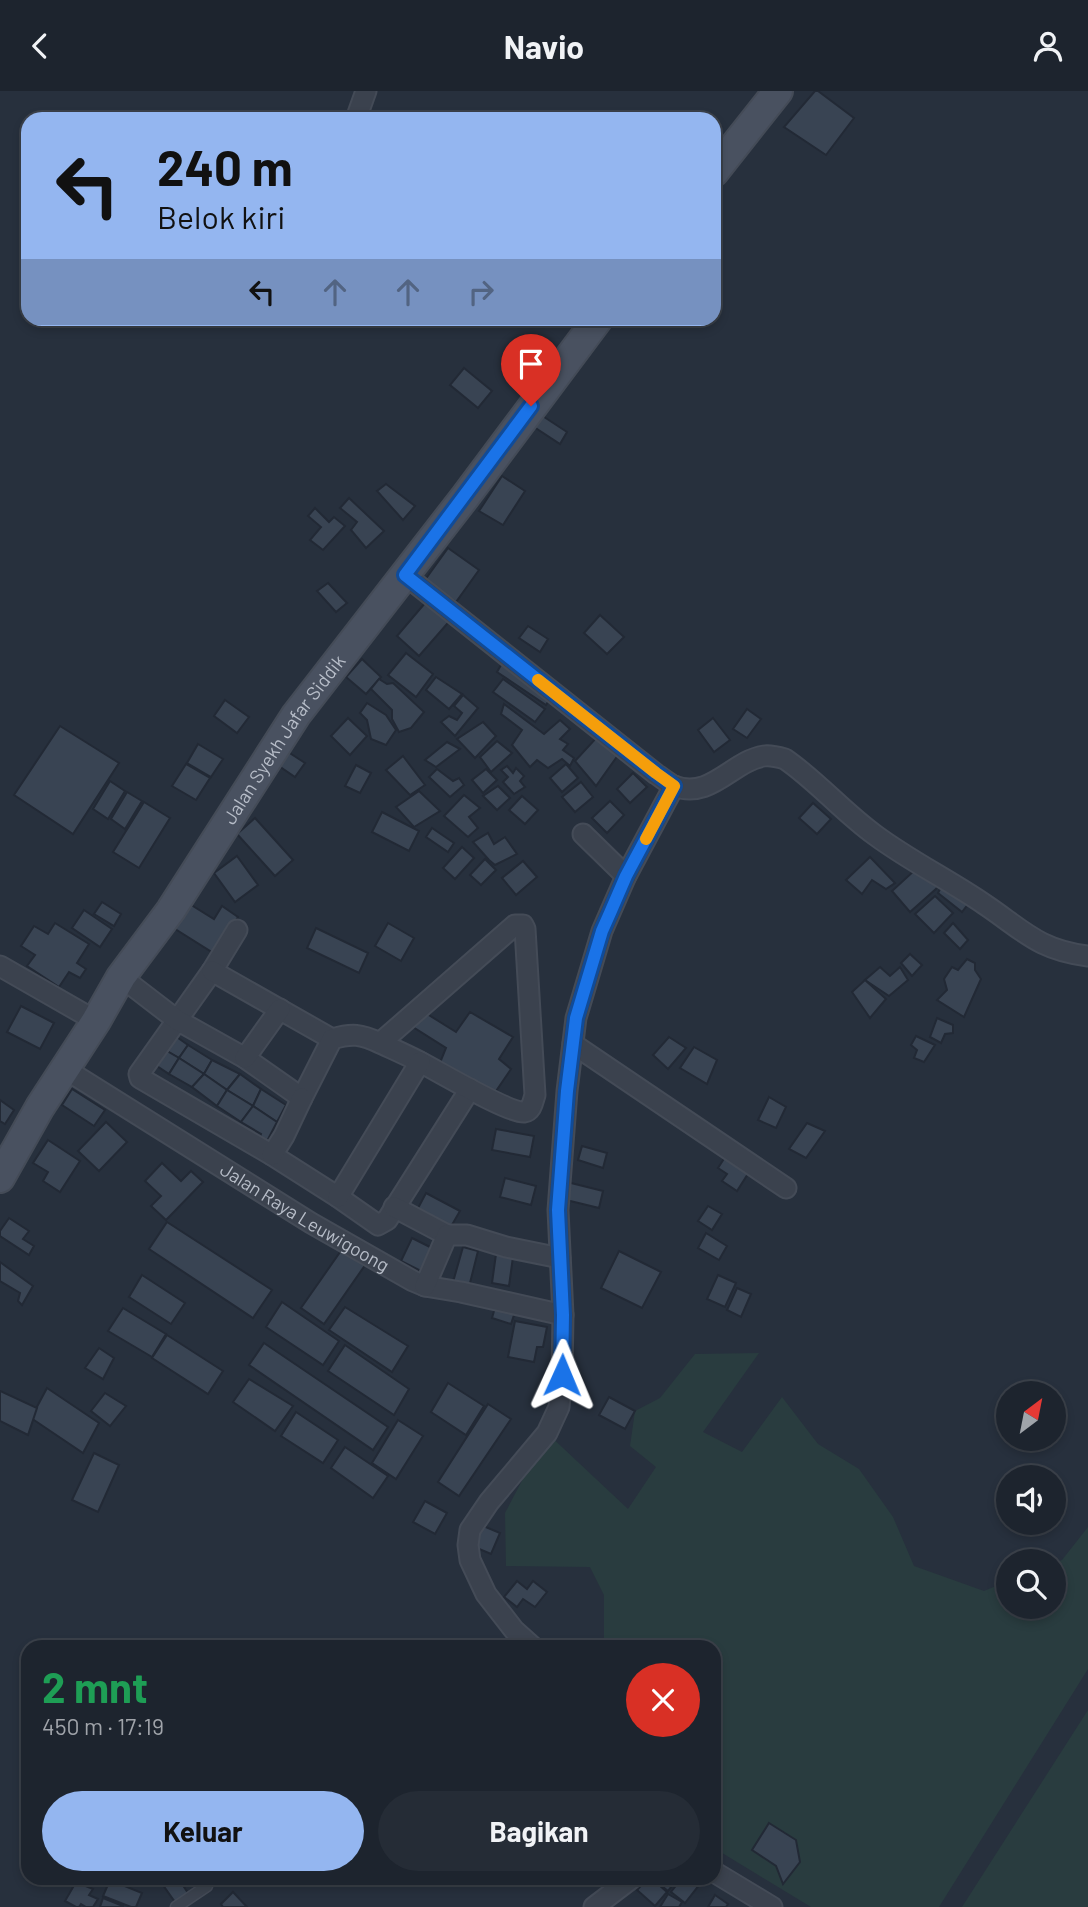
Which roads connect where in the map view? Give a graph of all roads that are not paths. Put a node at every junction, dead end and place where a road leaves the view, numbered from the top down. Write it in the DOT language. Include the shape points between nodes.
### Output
graph roads {
  1 [pos="366,91"];
  2 [pos="778,91"];
  3 [pos="358,112"];
  4 [pos="721,163"];
  5 [pos="593,326"];
  6 [pos="405,575"];
  7 [pos="674,786"];
  8 [pos="583,834"];
  9 [pos="626,876"];
  10 [pos="237,930"];
  11 [pos="1088,956"];
  12 [pos="0,965"];
  13 [pos="212,971"];
  14 [pos="121,977"];
  15 [pos="280,1009"];
  16 [pos="177,1020"];
  17 [pos="96,1021"];
  18 [pos="332,1039"];
  19 [pos="380,1043"];
  20 [pos="573,1044"];
  21 [pos="245,1058"];
  22 [pos="420,1062"];
  23 [pos="65,1069"];
  24 [pos="470,1089"];
  25 [pos="302,1098"];
  26 [pos="272,1155"];
  27 [pos="0,1178"];
  28 [pos="786,1188"];
  29 [pos="338,1197"];
  30 [pos="394,1207"];
  31 [pos="447,1235"];
  32 [pos="560,1258"];
  33 [pos="425,1286"];
  34 [pos="563,1315"];
  35 [pos="525,1640"];
  36 [pos="721,1876"];
  37 [pos="623,1885"];
  38 [pos="207,1886"];
  39 [pos="176,1907"];
  40 [pos="594,1907"];
  41 [pos="772,1907"];
  1 -- 3 [label="street"];
  2 -- 4 [label="main road"];
  5 -- 6 [label="main road, Jalan Syekh Jafar Siddik"];
  6 -- 7 [label="street"];
  6 -- 14 [label="main road, Jalan Syekh Jafar Siddik" via="296,715 171,910"];
  7 -- 9 [label="street"];
  7 -- 11 [label="street" via="697,789 762,756 785,759 904,856 983,903 1032,939"];
  8 -- 9 [label="street"];
  9 -- 20 [label="street" via="598,943"];
  10 -- 13 [label="street"];
  12 -- 17 [label="street"];
  13 -- 15 [label="street"];
  13 -- 16 [label="street"];
  14 -- 16 [label="street"];
  14 -- 17 [label="main road, Jalan Syekh Jafar Siddik"];
  15 -- 18 [label="street"];
  15 -- 21 [label="street"];
  16 -- 21 [label="street"];
  16 -- 26 [label="street" via="139,1077"];
  17 -- 23 [label="main road, Jalan Syekh Jafar Siddik"];
  18 -- 19 [label="street" via="355,1034"];
  18 -- 25 [label="street"];
  19 -- 22 [label="street"];
  19 -- 24 [label="street" via="515,925 523,925 533,1104 524,1112 514,1110"];
  20 -- 28 [label="street"];
  20 -- 32 [label="street" via="558,1210"];
  21 -- 25 [label="street"];
  22 -- 24 [label="street"];
  22 -- 29 [label="street"];
  23 -- 27 [label="main road, Jalan Syekh Jafar Siddik"];
  23 -- 33 [label="street, Jalan Raya Leuwigoong" via="311,1223"];
  24 -- 30 [label="street"];
  25 -- 26 [label="street"];
  26 -- 29 [label="street"];
  29 -- 30 [label="street" via="376,1225 384,1223"];
  30 -- 31 [label="street"];
  31 -- 32 [label="street" via="467,1235"];
  31 -- 33 [label="street"];
  32 -- 34 [label="street"];
  33 -- 34 [label="street, Jalan Raya Leuwigoong"];
  34 -- 35 [label="street" via="556,1416 478,1518 468,1545 486,1594"];
  36 -- 41 [label="street"];
  37 -- 40 [label="street"];
  38 -- 39 [label="lane"];
}
